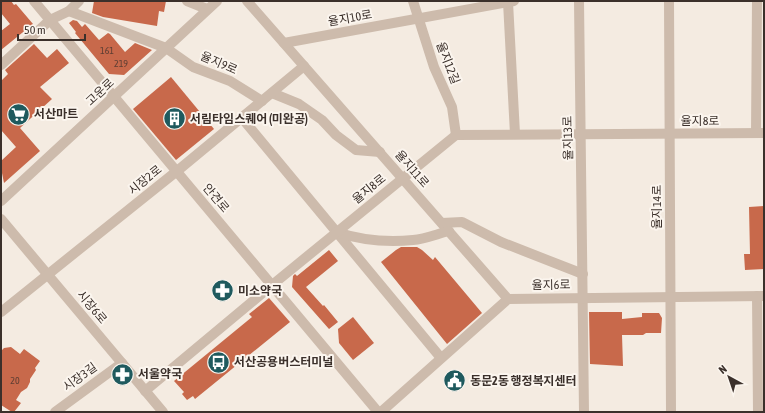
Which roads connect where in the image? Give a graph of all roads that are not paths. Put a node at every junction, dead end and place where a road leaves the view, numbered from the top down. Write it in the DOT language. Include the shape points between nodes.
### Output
graph roads {
  1 [pos="34,1"];
  2 [pos="79,1"];
  3 [pos="187,1"];
  4 [pos="217,1"];
  5 [pos="247,1"];
  6 [pos="413,1"];
  7 [pos="579,1"];
  8 [pos="669,1"];
  9 [pos="757,1"];
  10 [pos="511,2"];
  11 [pos="208,10"];
  12 [pos="69,11"];
  13 [pos="419,18"];
  14 [pos="50,20"];
  15 [pos="284,43"];
  16 [pos="166,48"];
  17 [pos="1,66"];
  18 [pos="304,66"];
  19 [pos="272,93"];
  20 [pos="114,96"];
  21 [pos="262,101"];
  22 [pos="242,118"];
  23 [pos="760,133"];
  24 [pos="456,134"];
  25 [pos="515,134"];
  26 [pos="581,134"];
  27 [pos="670,134"];
  28 [pos="380,152"];
  29 [pos="176,171"];
  30 [pos="402,178"];
  31 [pos="1,201"];
  32 [pos="1,219"];
  33 [pos="445,227"];
  34 [pos="336,232"];
  35 [pos="583,274"];
  36 [pos="48,275"];
  37 [pos="272,285"];
  38 [pos="760,296"];
  39 [pos="670,297"];
  40 [pos="583,298"];
  41 [pos="508,299"];
  42 [pos="1,312"];
  43 [pos="442,358"];
  44 [pos="122,363"];
  45 [pos="145,391"];
  46 [pos="54,412"];
  47 [pos="163,412"];
  48 [pos="378,412"];
  49 [pos="381,412"];
  50 [pos="584,412"];
  51 [pos="671,412"];
  52 [pos="758,412"];
  1 -- 14 [label="street, 안견로"];
  2 -- 12 [label="street"];
  3 -- 11 [label="street"];
  4 -- 11 [label="street, 고운로"];
  5 -- 15 [label="street"];
  6 -- 13 [label="street, 율지12길"];
  7 -- 26 [label="street, 율지13로"];
  8 -- 27 [label="street, 율지14로"];
  9 -- 23 [label="street"];
  10 -- 13 [label="street, 율지10로"];
  10 -- 25 [label="street"];
  11 -- 16 [label="street, 고운로"];
  12 -- 14 [label="street"];
  12 -- 16 [label="street, 율지9로"];
  13 -- 15 [label="street, 율지10로"];
  13 -- 24 [label="street, 율지12길" via="434,68 452,107"];
  14 -- 17 [label="street"];
  14 -- 20 [label="street, 안견로"];
  15 -- 18 [label="street"];
  16 -- 20 [label="street, 고운로"];
  16 -- 21 [label="street, 율지9로" via="193,68 230,81"];
  18 -- 19 [label="street, 시장2로"];
  18 -- 28 [label="street"];
  19 -- 21 [label="street, 시장2로"];
  19 -- 28 [label="street, 율지11로" via="299,104 356,150"];
  20 -- 29 [label="street, 안견로"];
  20 -- 31 [label="street, 고운로"];
  21 -- 22 [label="street, 시장2로"];
  22 -- 29 [label="street, 시장2로"];
  22 -- 34 [label="street"];
  23 -- 27 [label="street, 율지8로"];
  24 -- 25 [label="street, 율지8로"];
  24 -- 30 [label="street, 율지8로"];
  25 -- 26 [label="street, 율지8로"];
  26 -- 27 [label="street, 율지8로"];
  26 -- 35 [label="street, 율지13로"];
  27 -- 39 [label="street, 율지14로"];
  28 -- 30 [label="street, 율지11로"];
  29 -- 36 [label="street, 시장2로"];
  29 -- 37 [label="street, 안견로"];
  30 -- 33 [label="street, 율지11로"];
  30 -- 34 [label="street, 율지8로"];
  32 -- 36 [label="street, 시장6로"];
  33 -- 34 [label="street" via="414,240 392,242 354,238"];
  33 -- 35 [label="street" via="462,222 501,242"];
  33 -- 41 [label="street, 율지11로"];
  34 -- 37 [label="street, 율지8로"];
  34 -- 43 [label="street"];
  35 -- 40 [label="street, 율지13로"];
  36 -- 42 [label="street, 시장2로"];
  36 -- 44 [label="street, 시장6로"];
  37 -- 45 [label="street, 율지8로"];
  37 -- 48 [label="street, 안견로"];
  38 -- 39 [label="street, 율지6로"];
  38 -- 52 [label="street"];
  39 -- 40 [label="street, 율지6로"];
  39 -- 51 [label="street, 율지14로"];
  40 -- 41 [label="street, 율지6로"];
  40 -- 50 [label="street, 율지13로"];
  41 -- 43 [label="street"];
  43 -- 49 [label="street"];
  44 -- 45 [label="street, 시장6로"];
  44 -- 46 [label="street, 시장3길"];
  45 -- 47 [label="street, 시장6로"];
}
